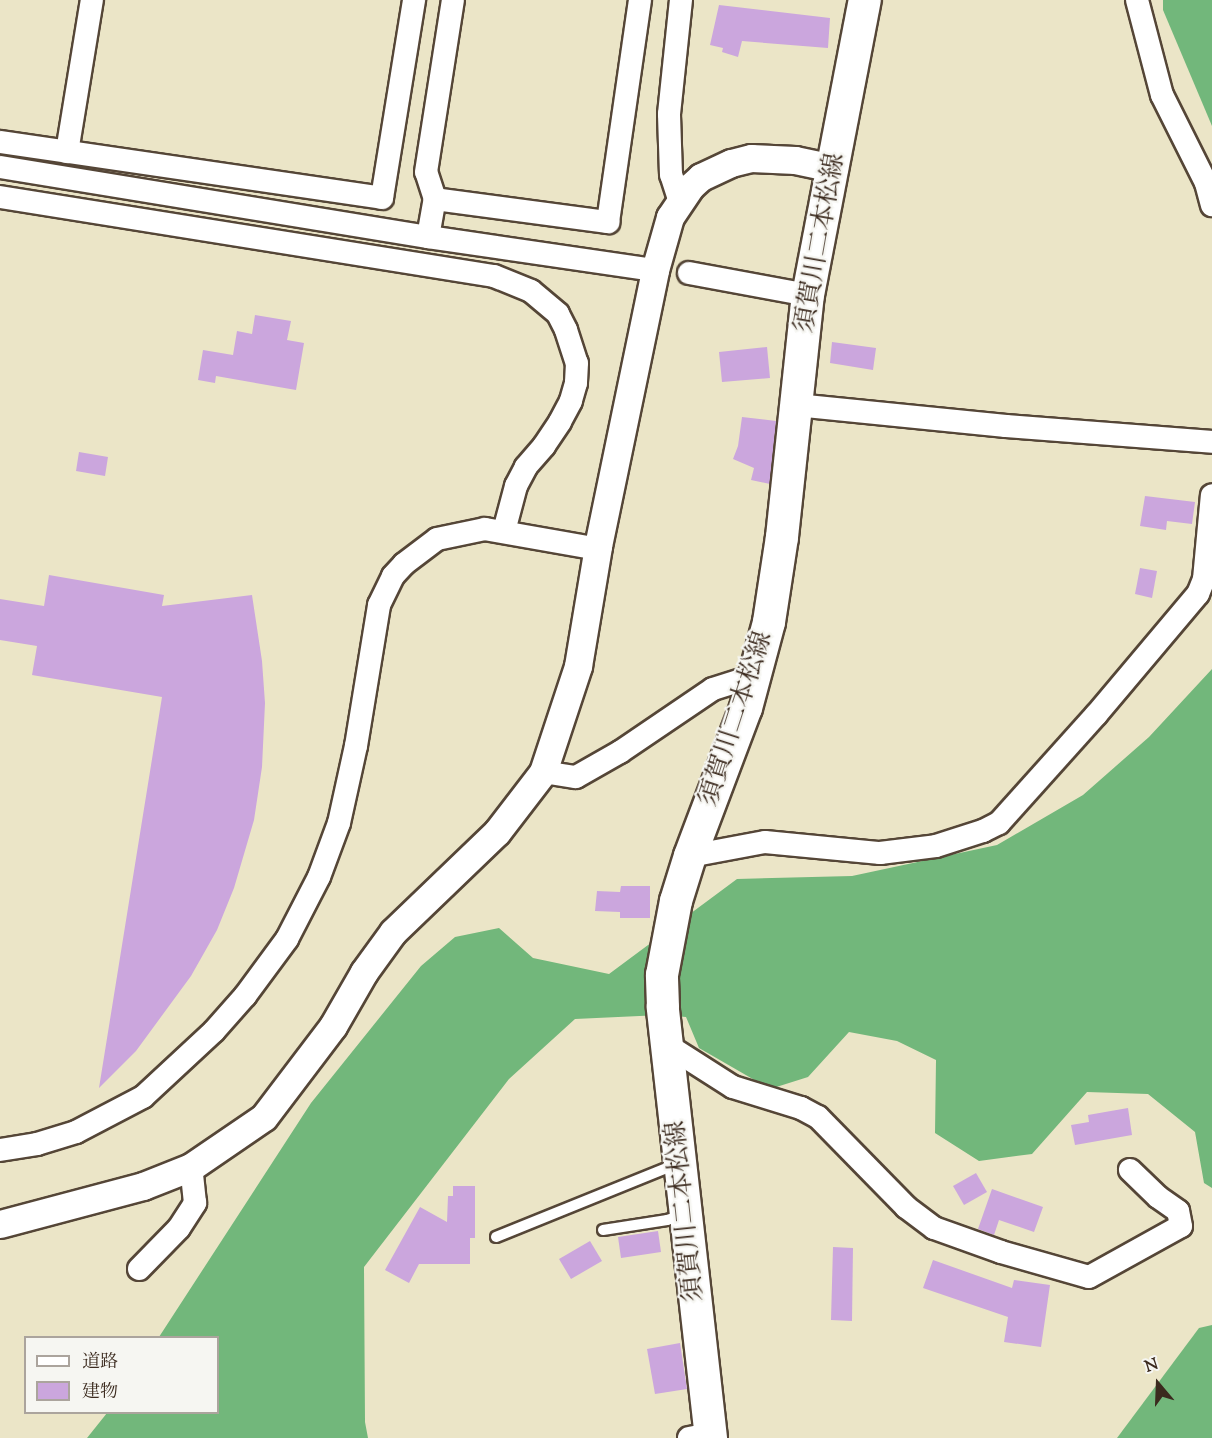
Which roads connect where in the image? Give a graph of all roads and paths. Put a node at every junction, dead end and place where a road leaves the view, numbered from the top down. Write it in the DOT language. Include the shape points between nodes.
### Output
graph roads {
  1 [pos="92,0"];
  2 [pos="414,0"];
  3 [pos="453,0"];
  4 [pos="640,0"];
  5 [pos="681,0"];
  6 [pos="865,0"];
  7 [pos="1137,0"];
  8 [pos="0,142"];
  9 [pos="67,152"];
  10 [pos="0,167"];
  11 [pos="834,168"];
  12 [pos="0,197"];
  13 [pos="435,199"];
  14 [pos="680,202"];
  15 [pos="1212,205"];
  16 [pos="428,237"];
  17 [pos="655,270"];
  18 [pos="689,273"];
  19 [pos="808,295"];
  20 [pos="796,405"];
  21 [pos="1212,442"];
  22 [pos="1212,495"];
  23 [pos="504,531"];
  24 [pos="1210,537"];
  25 [pos="598,549"];
  26 [pos="754,676"];
  27 [pos="543,772"];
  28 [pos="690,856"];
  29 [pos="667,1045"];
  30 [pos="0,1150"];
  31 [pos="681,1162"];
  32 [pos="191,1167"];
  33 [pos="1130,1170"];
  34 [pos="686,1214"];
  35 [pos="0,1224"];
  36 [pos="603,1230"];
  37 [pos="496,1237"];
  38 [pos="139,1269"];
  39 [pos="703,1437"];
  1 -- 9 [label="street"];
  2 -- 9 [label="street" via="382,198"];
  3 -- 13 [label="street" via="426,172"];
  4 -- 13 [label="street" via="608,222"];
  5 -- 14 [label="street" via="669,114 671,175"];
  6 -- 11 [label="main road, 須賀川二本松線"];
  7 -- 15 [label="street" via="1162,95 1206,183"];
  8 -- 9 [label="street"];
  10 -- 16 [label="street"];
  11 -- 14 [label="street" via="795,160 750,158 701,177"];
  11 -- 19 [label="main road, 須賀川二本松線"];
  12 -- 23 [label="street" via="494,276 531,291 558,314 566,330 577,363 576,383 572,401 560,422 516,486"];
  13 -- 16 [label="street"];
  14 -- 17 [label="street" via="670,217"];
  16 -- 17 [label="street"];
  17 -- 25 [label="street"];
  18 -- 19 [label="street"];
  19 -- 20 [label="main road, 須賀川二本松線"];
  20 -- 21 [label="street"];
  20 -- 26 [label="main road, 須賀川二本松線" via="769,622"];
  22 -- 24 [label="street"];
  23 -- 25 [label="street"];
  23 -- 30 [label="street" via="469,530 437,539 404,564 385,590 339,822 319,877 286,939 245,996 179,1066 143,1097 76,1132"];
  24 -- 28 [label="street" via="1204,579 1194,600 999,822 936,846 880,853 765,842"];
  25 -- 27 [label="street" via="578,666"];
  26 -- 27 [label="street" via="713,689 576,777"];
  26 -- 28 [label="main road, 須賀川二本松線" via="746,708"];
  27 -- 32 [label="street" via="497,832 393,932 333,1026 264,1117"];
  28 -- 29 [label="main road, 須賀川二本松線" via="676,901 662,975"];
  29 -- 31 [label="main road, 須賀川二本松線"];
  29 -- 33 [label="street" via="733,1087 818,1117 906,1206 934,1228 1089,1277 1181,1226 1178,1211"];
  31 -- 34 [label="main road, 須賀川二本松線"];
  31 -- 37 [label="lane"];
  32 -- 35 [label="street" via="143,1186"];
  32 -- 38 [label="street" via="195,1203 179,1228"];
  34 -- 36 [label="lane"];
  34 -- 39 [label="main road, 須賀川二本松線"];
}
